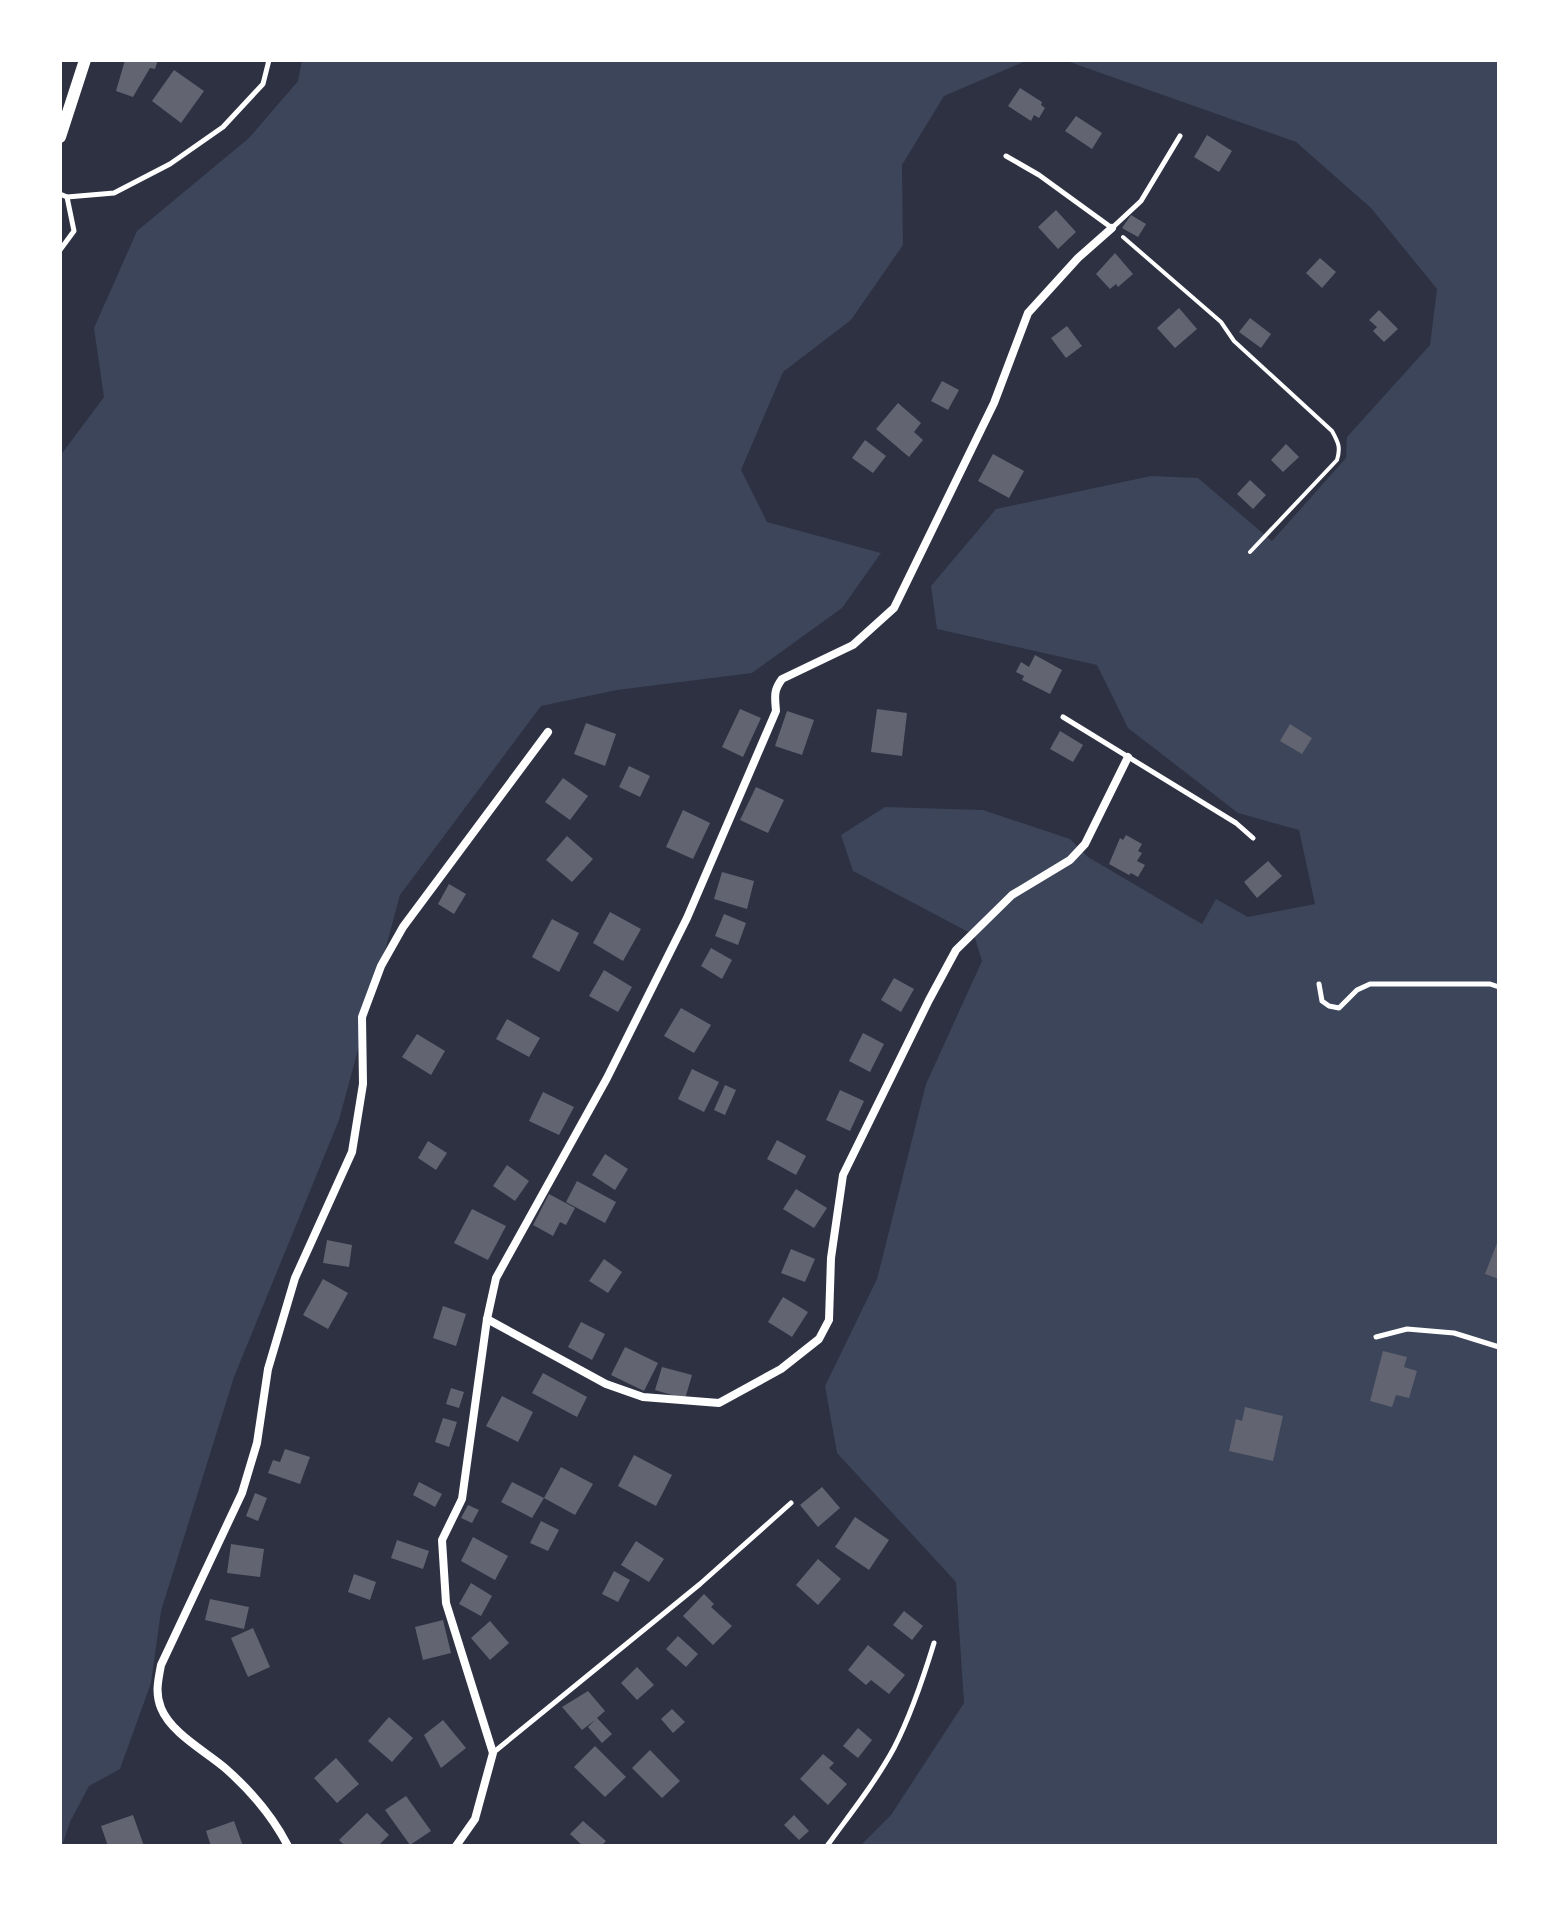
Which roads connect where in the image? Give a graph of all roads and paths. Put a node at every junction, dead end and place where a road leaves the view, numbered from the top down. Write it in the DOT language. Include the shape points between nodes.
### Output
graph roads {
  1 [pos="85,60"];
  2 [pos="269,60"];
  3 [pos="1180,136"];
  4 [pos="60,137"];
  5 [pos="1006,156"];
  6 [pos="63,196"];
  7 [pos="1112,228"];
  8 [pos="60,250"];
  9 [pos="1250,552"];
  10 [pos="1063,717"];
  11 [pos="548,732"];
  12 [pos="1128,757"];
  13 [pos="1253,838"];
  14 [pos="1319,984"];
  15 [pos="1499,987"];
  16 [pos="487,1319"];
  17 [pos="1376,1337"];
  18 [pos="1499,1347"];
  19 [pos="791,1503"];
  20 [pos="934,1643"];
  21 [pos="493,1753"];
  22 [pos="288,1846"];
  23 [pos="456,1846"];
  24 [pos="827,1846"];
  1 -- 4 [label="street"];
  2 -- 6 [label="lane" via="263,84 223,127 170,164 114,193"];
  3 -- 7 [label="lane" via="1141,201"];
  5 -- 7 [label="lane"];
  6 -- 8 [label="lane" via="74,231"];
  7 -- 9 [label="path" via="1221,322 1338,442 1337,460"];
  7 -- 16 [label="street" via="1028,313 994,403 894,608 853,645 782,679 776,687 776,711 687,918 607,1078 496,1278"];
  10 -- 12 [label="lane"];
  11 -- 22 [label="street" via="403,927 381,966 362,1017 363,1084 352,1152 295,1278 268,1369 257,1443 242,1493 161,1665 156,1692 163,1712 254,1796"];
  12 -- 13 [label="lane"];
  12 -- 16 [label="street" via="1085,844 1070,860 1012,895 956,950 929,1000 843,1175 829,1320 819,1339 781,1369 719,1403 643,1397 606,1384"];
  14 -- 15 [label="lane" via="1322,1001 1339,1008 1370,984"];
  16 -- 21 [label="street" via="462,1499 442,1540 446,1603"];
  17 -- 18 [label="lane" via="1407,1329 1454,1333"];
  19 -- 21 [label="lane"];
  20 -- 24 [label="lane" via="894,1747"];
  21 -- 23 [label="street" via="475,1819"];
}
